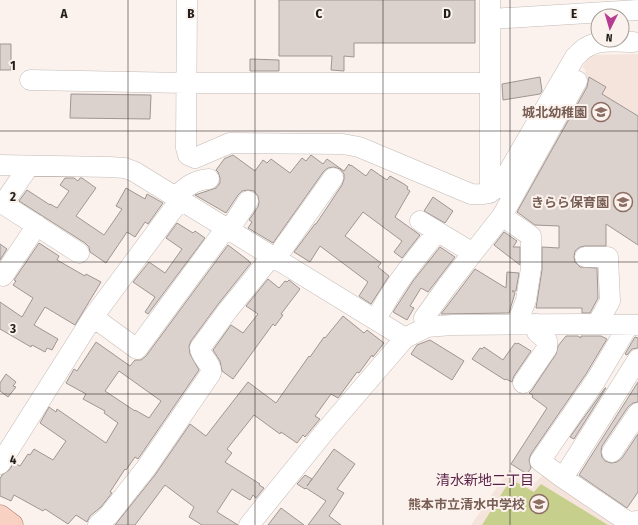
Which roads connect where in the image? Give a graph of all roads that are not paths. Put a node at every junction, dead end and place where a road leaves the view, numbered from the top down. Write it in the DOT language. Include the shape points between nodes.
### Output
graph roads {
  1 [pos="187,0"];
  2 [pos="490,9"];
  3 [pos="638,10"];
  4 [pos="634,42"];
  5 [pos="581,74"];
  6 [pos="30,80"];
  7 [pos="186,83"];
  8 [pos="490,83"];
  9 [pos="0,165"];
  10 [pos="29,166"];
  11 [pos="209,178"];
  12 [pos="333,178"];
  13 [pos="490,193"];
  14 [pos="178,199"];
  15 [pos="248,201"];
  16 [pos="2,206"];
  17 [pos="502,216"];
  18 [pos="420,221"];
  19 [pos="37,226"];
  20 [pos="227,229"];
  21 [pos="437,232"];
  22 [pos="79,253"];
  23 [pos="473,253"];
  24 [pos="274,257"];
  25 [pos="585,257"];
  26 [pos="3,276"];
  27 [pos="93,317"];
  28 [pos="376,320"];
  29 [pos="527,324"];
  30 [pos="597,324"];
  31 [pos="632,325"];
  32 [pos="427,327"];
  33 [pos="405,338"];
  34 [pos="638,359"];
  35 [pos="523,383"];
  36 [pos="638,413"];
  37 [pos="612,452"];
  38 [pos="0,464"];
  39 [pos="563,478"];
  40 [pos="0,516"];
  41 [pos="638,521"];
  42 [pos="255,523"];
  43 [pos="12,525"];
  44 [pos="98,525"];
  1 -- 7 [label="street"];
  2 -- 3 [label="street"];
  2 -- 8 [label="street"];
  4 -- 13 [label="street" via="593,44 585,47 575,57 500,186"];
  5 -- 17 [label="street"];
  6 -- 7 [label="street"];
  7 -- 8 [label="street"];
  7 -- 13 [label="street" via="186,148 188,155 195,158 230,143 343,144 360,147 471,194"];
  8 -- 13 [label="street"];
  9 -- 10 [label="street"];
  10 -- 14 [label="street" via="125,168"];
  10 -- 16 [label="street"];
  11 -- 14 [label="street" via="190,184"];
  12 -- 24 [label="street"];
  14 -- 20 [label="street"];
  14 -- 27 [label="street"];
  15 -- 20 [label="street"];
  16 -- 19 [label="street"];
  17 -- 23 [label="street"];
  17 -- 29 [label="street" via="531,236 531,268 526,300"];
  18 -- 21 [label="street"];
  19 -- 22 [label="street"];
  19 -- 26 [label="street"];
  20 -- 24 [label="street"];
  20 -- 27 [label="street" via="137,349"];
  21 -- 23 [label="street"];
  21 -- 28 [label="street" via="395,286"];
  23 -- 32 [label="street" via="424,318"];
  24 -- 28 [label="street"];
  24 -- 44 [label="street" via="228,310 200,348 211,368 211,373 146,468"];
  25 -- 30 [label="street" via="608,257 610,301"];
  27 -- 38 [label="street"];
  28 -- 33 [label="street"];
  29 -- 30 [label="street"];
  29 -- 32 [label="street"];
  29 -- 35 [label="street" via="547,341 547,348"];
  30 -- 31 [label="street"];
  31 -- 39 [label="street" via="625,331 596,380 540,461"];
  32 -- 33 [label="street"];
  33 -- 42 [label="street" via="326,430"];
  34 -- 39 [label="street"];
  36 -- 37 [label="street"];
  39 -- 41 [label="street" via="628,522"];
  40 -- 43 [label="main road"];
}
